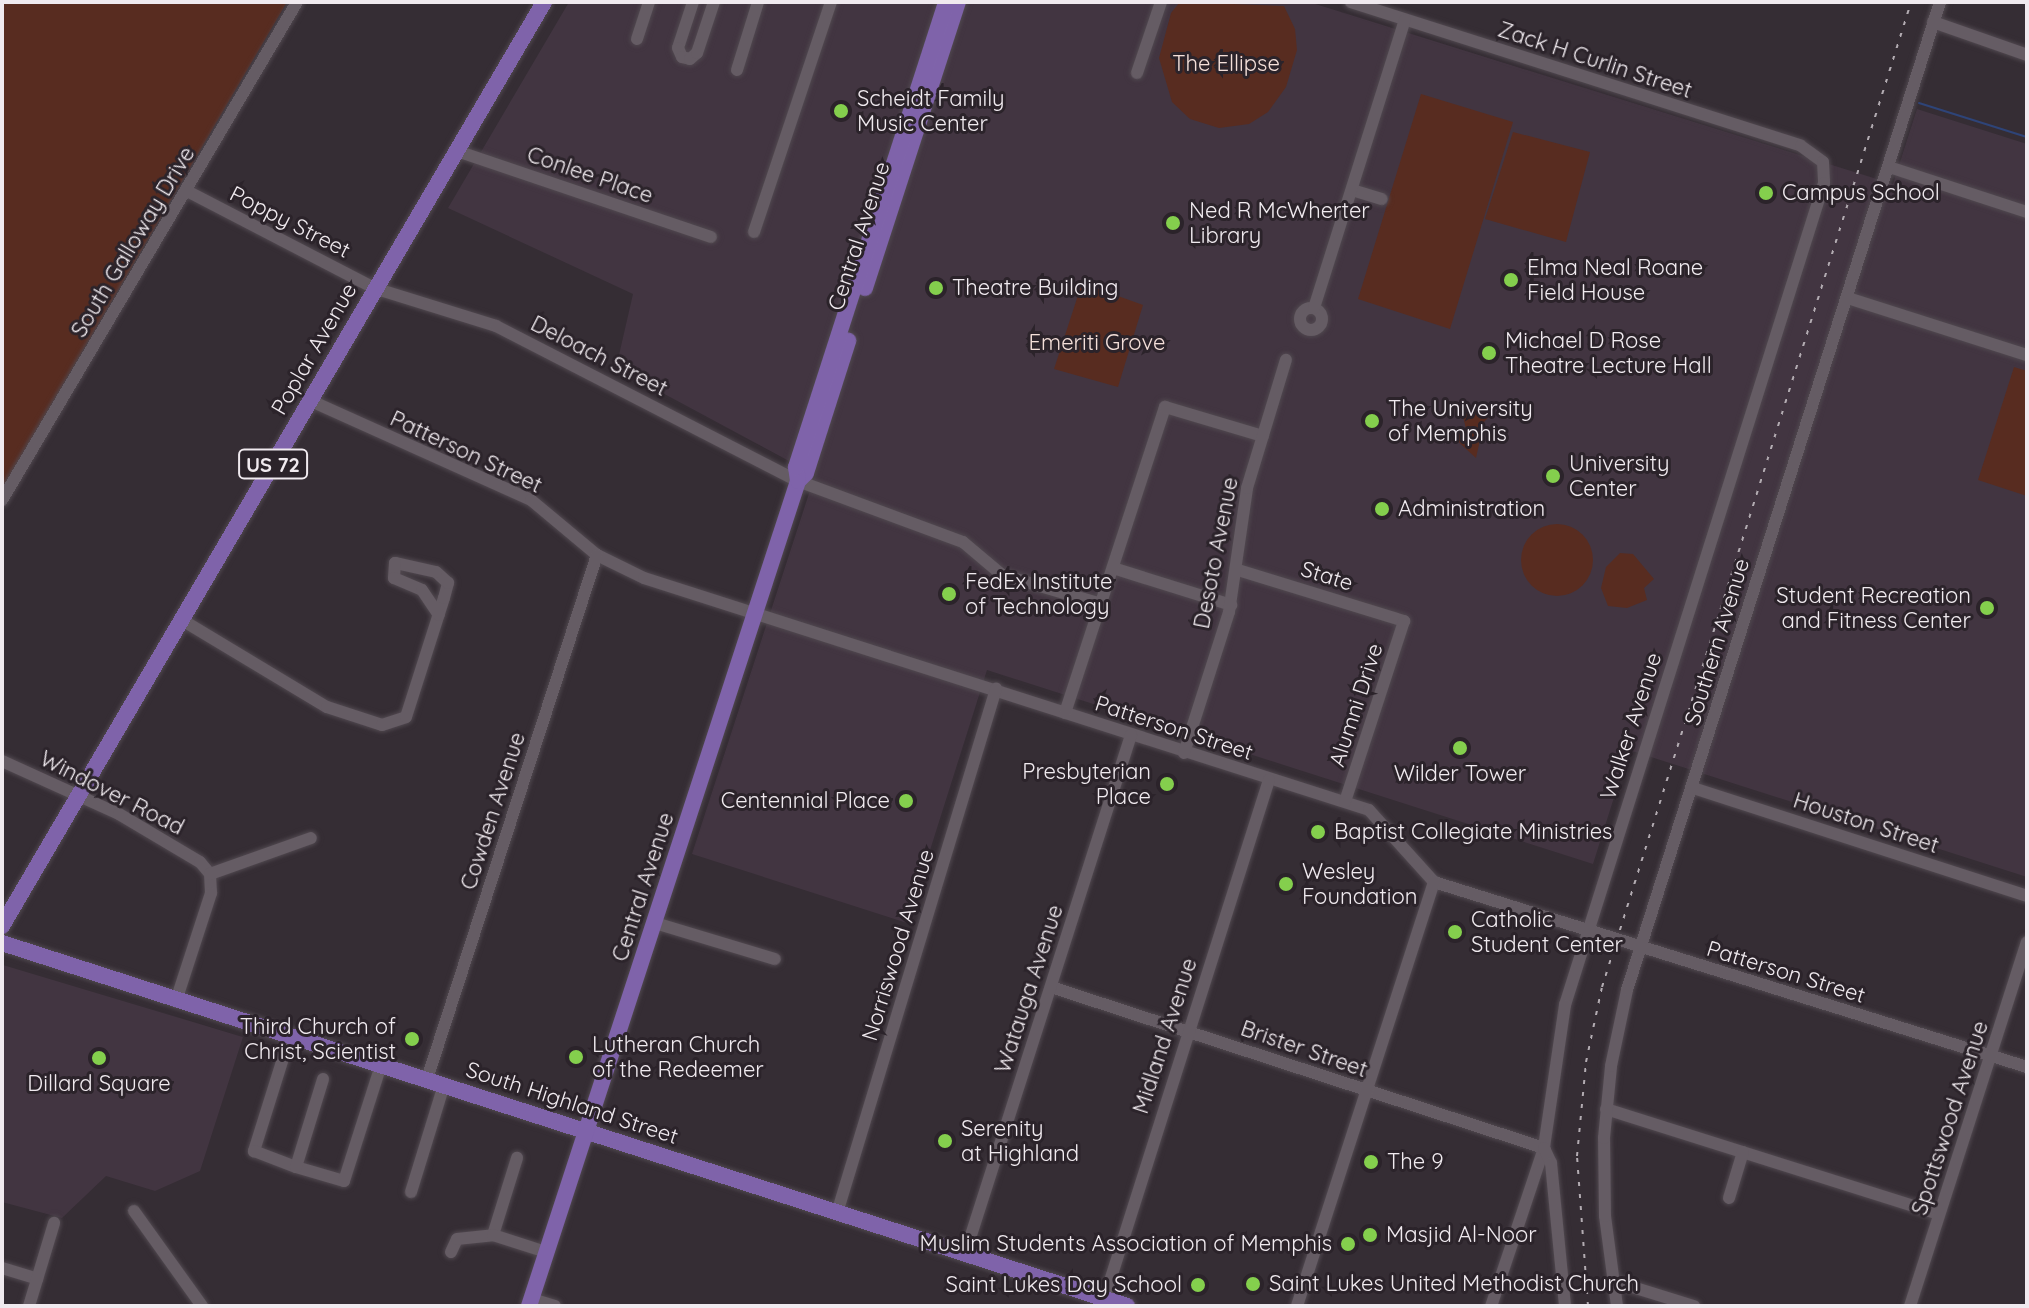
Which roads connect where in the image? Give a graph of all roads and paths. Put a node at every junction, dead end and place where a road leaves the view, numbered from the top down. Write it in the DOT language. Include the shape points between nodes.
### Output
graph roads {
  1 [pos="297,2"];
  2 [pos="544,2"];
  3 [pos="649,2"];
  4 [pos="693,2"];
  5 [pos="714,2"];
  6 [pos="758,2"];
  7 [pos="831,2"];
  8 [pos="946,2"];
  9 [pos="958,2"];
  10 [pos="1161,2"];
  11 [pos="1351,2"];
  12 [pos="1940,2"];
  13 [pos="1405,20"];
  14 [pos="1933,22"];
  15 [pos="637,39"];
  16 [pos="2027,55"];
  17 [pos="737,70"];
  18 [pos="1137,73"];
  19 [pos="457,151"];
  20 [pos="1823,162"];
  21 [pos="1889,167"];
  22 [pos="1352,190"];
  23 [pos="187,191"];
  24 [pos="1382,199"];
  25 [pos="2027,212"];
  26 [pos="754,232"];
  27 [pos="711,237"];
  28 [pos="374,288"];
  29 [pos="1848,298"];
  30 [pos="1314,308"];
  31 [pos="2027,355"];
  32 [pos="1286,360"];
  33 [pos="311,401"];
  34 [pos="1263,436"];
  35 [pos="798,481"];
  36 [pos="2,500"];
  37 [pos="597,555"];
  38 [pos="1113,568"];
  39 [pos="1238,570"];
  40 [pos="1101,604"];
  41 [pos="1231,605"];
  42 [pos="754,613"];
  43 [pos="439,615"];
  44 [pos="182,620"];
  45 [pos="1404,621"];
  46 [pos="996,689"];
  47 [pos="1065,713"];
  48 [pos="1131,735"];
  49 [pos="1184,753"];
  50 [pos="2,761"];
  51 [pos="1269,780"];
  52 [pos="1693,788"];
  53 [pos="80,796"];
  54 [pos="1345,802"];
  55 [pos="311,838"];
  56 [pos="210,874"];
  57 [pos="32,877"];
  58 [pos="1434,882"];
  59 [pos="2027,896"];
  60 [pos="2,904"];
  61 [pos="655,923"];
  62 [pos="2,926"];
  63 [pos="1587,932"];
  64 [pos="2027,942"];
  65 [pos="2,943"];
  66 [pos="1640,948"];
  67 [pos="775,959"];
  68 [pos="1051,987"];
  69 [pos="176,1001"];
  70 [pos="1187,1030"];
  71 [pos="290,1036"];
  72 [pos="1991,1056"];
  73 [pos="381,1065"];
  74 [pos="2027,1067"];
  75 [pos="323,1079"];
  76 [pos="427,1079"];
  77 [pos="444,1085"];
  78 [pos="1365,1091"];
  79 [pos="1606,1109"];
  80 [pos="587,1131"];
  81 [pos="1544,1148"];
  82 [pos="1743,1152"];
  83 [pos="517,1158"];
  84 [pos="296,1167"];
  85 [pos="411,1192"];
  86 [pos="1729,1198"];
  87 [pos="134,1211"];
  88 [pos="837,1213"];
  89 [pos="1939,1214"];
  90 [pos="54,1223"];
  91 [pos="493,1235"];
  92 [pos="451,1252"];
  93 [pos="546,1252"];
  94 [pos="965,1254"];
  95 [pos="2,1268"];
  96 [pos="37,1279"];
  97 [pos="1613,1281"];
  98 [pos="1104,1302"];
  99 [pos="530,1303"];
  100 [pos="29,1306"];
  101 [pos="202,1306"];
  102 [pos="555,1306"];
  103 [pos="1127,1306"];
  104 [pos="1297,1306"];
  105 [pos="1491,1306"];
  106 [pos="1565,1306"];
  107 [pos="1617,1306"];
  108 [pos="1694,1306"];
  109 [pos="1910,1306"];
  1 -- 23 [label="street, South Galloway Drive"];
  2 -- 19 [label="main road, Poplar Avenue / US 72"];
  3 -- 15 [label="street"];
  4 -- 5 [label="street" via="678,48 685,59 697,53"];
  6 -- 17 [label="street"];
  7 -- 26 [label="street"];
  8 -- 35 [label="main road, Central Avenue" via="796,467"];
  9 -- 35 [label="main road, Central Avenue" via="806,473"];
  10 -- 18 [label="street"];
  11 -- 13 [label="street, Zack H Curlin Street"];
  12 -- 14 [label="street, Southern Avenue"];
  13 -- 20 [label="street, Zack H Curlin Street" via="1801,146"];
  13 -- 22 [label="street"];
  14 -- 16 [label="street"];
  14 -- 21 [label="street, Southern Avenue"];
  19 -- 27 [label="street, Conlee Place"];
  19 -- 28 [label="main road, Poplar Avenue / US 72"];
  20 -- 63 [label="street, Walker Avenue" via="1824,183"];
  21 -- 25 [label="street"];
  21 -- 29 [label="street, Southern Avenue"];
  22 -- 24 [label="street"];
  22 -- 30 [label="street"];
  23 -- 28 [label="street, Poppy Street"];
  23 -- 36 [label="street, South Galloway Drive"];
  28 -- 33 [label="main road, Poplar Avenue / US 72"];
  28 -- 35 [label="street, Deloach Street" via="496,326"];
  29 -- 31 [label="street"];
  29 -- 52 [label="street, Southern Avenue"];
  32 -- 34 [label="street, Desoto Avenue"];
  33 -- 37 [label="street, Patterson Street" via="531,500"];
  33 -- 44 [label="main road, Poplar Avenue / US 72"];
  34 -- 38 [label="street" via="1165,407"];
  34 -- 39 [label="street, Desoto Avenue" via="1247,488"];
  35 -- 40 [label="street, Deloach Street" via="963,542 1002,575"];
  35 -- 42 [label="main road, Central Avenue"];
  37 -- 42 [label="street, Patterson Street" via="644,578"];
  37 -- 76 [label="street, Cowden Avenue"];
  38 -- 40 [label="street"];
  38 -- 41 [label="street"];
  39 -- 41 [label="street, Desoto Avenue"];
  39 -- 45 [label="street, State"];
  40 -- 47 [label="street"];
  41 -- 49 [label="street, Desoto Avenue"];
  42 -- 46 [label="street, Patterson Street"];
  42 -- 61 [label="main road, Central Avenue"];
  43 -- 43 [label="street" via="445,578 395,563 394,578 422,590"];
  43 -- 44 [label="street" via="406,717 382,725 327,707"];
  44 -- 53 [label="main road, Poplar Avenue / US 72"];
  45 -- 54 [label="street, Alumni Drive"];
  46 -- 47 [label="street, Patterson Street"];
  46 -- 88 [label="street, Norriswood Avenue"];
  47 -- 48 [label="street, Patterson Street"];
  48 -- 49 [label="street, Patterson Street"];
  48 -- 68 [label="street, Watauga Avenue"];
  49 -- 51 [label="street, Patterson Street"];
  50 -- 53 [label="street, Windover Road"];
  51 -- 54 [label="street, Patterson Street"];
  51 -- 70 [label="street, Midland Avenue"];
  52 -- 59 [label="street, Houston Street"];
  52 -- 66 [label="street, Southern Avenue"];
  53 -- 56 [label="street, Windover Road" via="200,862"];
  53 -- 57 [label="main road, Poplar Avenue / US 72"];
  54 -- 58 [label="street, Patterson Street" via="1384,822 1408,858"];
  55 -- 56 [label="street"];
  56 -- 69 [label="street" via="211,893"];
  57 -- 60 [label="main road"];
  57 -- 62 [label="main road, Poplar Avenue / US 72"];
  58 -- 63 [label="street, Patterson Street"];
  58 -- 78 [label="street"];
  61 -- 67 [label="street"];
  61 -- 80 [label="main road, Central Avenue"];
  63 -- 66 [label="street, Patterson Street"];
  63 -- 81 [label="street, Walker Avenue" via="1563,1016"];
  64 -- 72 [label="street, Spottswood Avenue"];
  65 -- 69 [label="main road, South Highland Street"];
  66 -- 72 [label="street, Patterson Street"];
  66 -- 79 [label="street, Southern Avenue" via="1618,1030"];
  68 -- 70 [label="street, Brister Street"];
  68 -- 94 [label="street, Watauga Avenue"];
  69 -- 71 [label="main road, South Highland Street"];
  70 -- 78 [label="street, Brister Street"];
  70 -- 98 [label="street, Midland Avenue"];
  71 -- 73 [label="main road, South Highland Street"];
  71 -- 84 [label="street" via="254,1151"];
  72 -- 74 [label="street, Patterson Street"];
  72 -- 89 [label="street, Spottswood Avenue"];
  73 -- 76 [label="main road, South Highland Street"];
  73 -- 84 [label="street" via="344,1181"];
  75 -- 84 [label="street"];
  76 -- 77 [label="main road, South Highland Street"];
  77 -- 80 [label="main road, South Highland Street"];
  77 -- 85 [label="street"];
  78 -- 81 [label="street, Brister Street"];
  78 -- 104 [label="street"];
  79 -- 82 [label="street"];
  79 -- 97 [label="street, Southern Avenue" via="1605,1202"];
  80 -- 88 [label="main road, South Highland Street"];
  80 -- 93 [label="main road, Central Avenue"];
  81 -- 105 [label="street, Walker Avenue"];
  81 -- 106 [label="street" via="1551,1163"];
  82 -- 86 [label="street"];
  82 -- 89 [label="street"];
  83 -- 91 [label="street"];
  87 -- 101 [label="street"];
  88 -- 94 [label="main road, South Highland Street"];
  89 -- 109 [label="street, Spottswood Avenue"];
  90 -- 96 [label="street"];
  91 -- 92 [label="street" via="457,1239"];
  91 -- 93 [label="street"];
  93 -- 99 [label="main road, Central Avenue"];
  94 -- 98 [label="main road, South Highland Street"];
  95 -- 96 [label="street"];
  96 -- 100 [label="street"];
  97 -- 107 [label="street, Southern Avenue"];
  97 -- 108 [label="street"];
  98 -- 103 [label="main road, South Highland Street"];
  99 -- 102 [label="street"];
}
